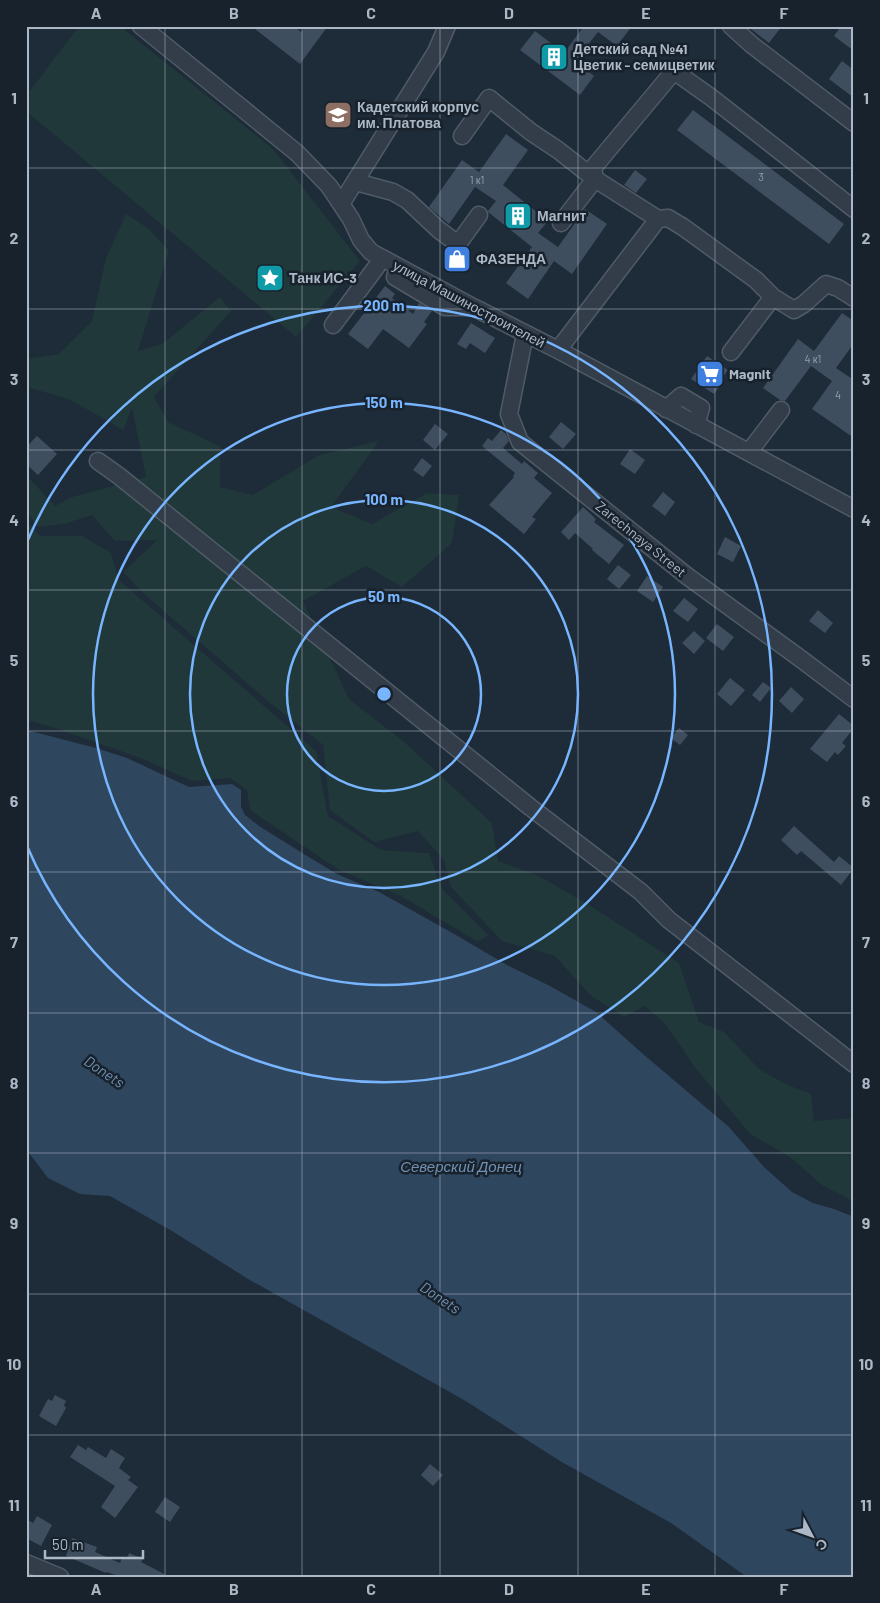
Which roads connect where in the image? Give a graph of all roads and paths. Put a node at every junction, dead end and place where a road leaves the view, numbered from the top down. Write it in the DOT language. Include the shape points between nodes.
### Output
graph roads {
  1 [pos="141,26"];
  2 [pos="446,26"];
  3 [pos="731,26"];
  4 [pos="854,123"];
  5 [pos="462,136"];
  6 [pos="595,179"];
  7 [pos="356,182"];
  8 [pos="341,204"];
  9 [pos="854,210"];
  10 [pos="479,214"];
  11 [pos="658,219"];
  12 [pos="561,223"];
  13 [pos="374,259"];
  14 [pos="773,296"];
  15 [pos="854,298"];
  16 [pos="333,326"];
  17 [pos="525,334"];
  18 [pos="558,350"];
  19 [pos="731,352"];
  20 [pos="781,410"];
  21 [pos="749,452"];
  22 [pos="98,461"];
  23 [pos="854,509"];
  24 [pos="854,699"];
  25 [pos="854,1064"];
  26 [pos="26,1563"];
  27 [pos="60,1577"];
  1 -- 8 [label="street, улица Машиностроителей" via="297,153 329,186"];
  2 -- 7 [label="street" via="436,52"];
  3 -- 4 [label="street"];
  5 -- 6 [label="street" via="489,98"];
  6 -- 9 [label="street" via="593,168 674,71"];
  6 -- 11 [label="street"];
  6 -- 12 [label="street"];
  7 -- 8 [label="street"];
  7 -- 10 [label="street" via="392,192 407,200 458,244"];
  8 -- 13 [label="street, улица Машиностроителей"];
  11 -- 14 [label="street" via="668,218 683,227"];
  11 -- 18 [label="street"];
  13 -- 16 [label="street"];
  13 -- 17 [label="street, улица Машиностроителей"];
  14 -- 15 [label="street" via="794,310 826,284"];
  14 -- 19 [label="street"];
  17 -- 18 [label="street, улица Машиностроителей"];
  17 -- 24 [label="street, Zarechnaya Street" via="509,414 520,442 687,576"];
  18 -- 21 [label="street, улица Машиностроителей"];
  20 -- 21 [label="street"];
  21 -- 23 [label="street, улица Машиностроителей"];
  22 -- 25 [label="street"];
  26 -- 27 [label="street"];
}
